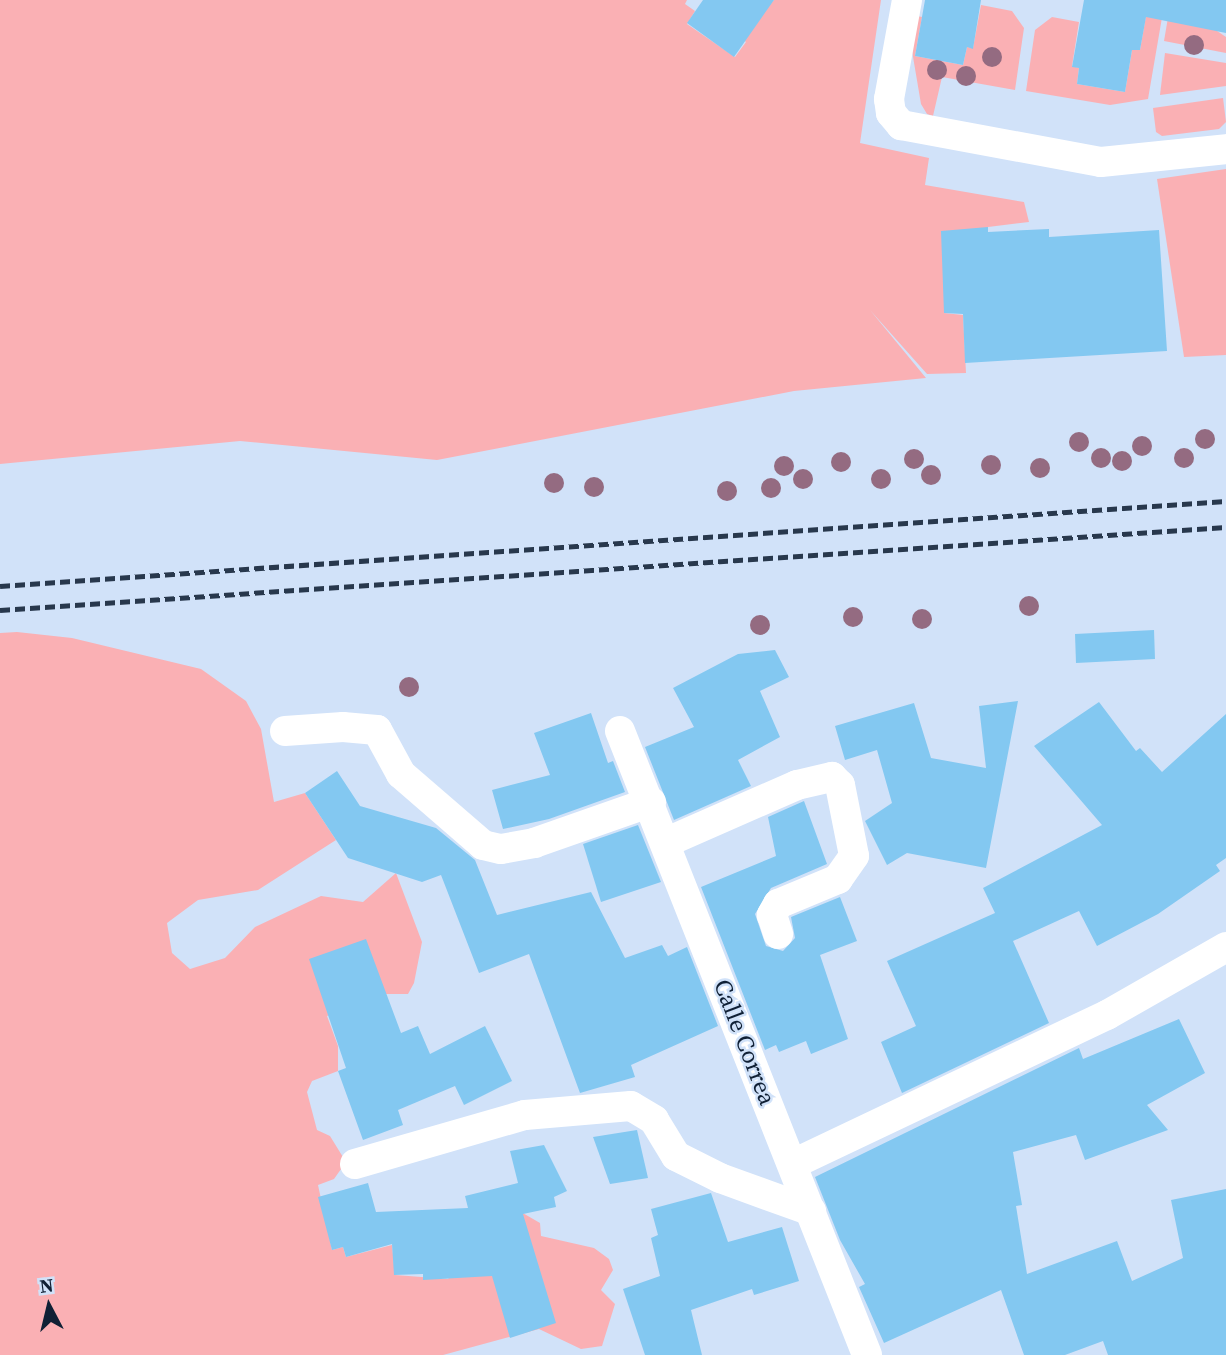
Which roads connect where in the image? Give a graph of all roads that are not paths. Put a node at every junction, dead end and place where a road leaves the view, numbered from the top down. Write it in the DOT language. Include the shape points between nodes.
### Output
graph roads {
  1 [pos="907,0"];
  2 [pos="1226,149"];
  3 [pos="285,731"];
  4 [pos="620,731"];
  5 [pos="652,802"];
  6 [pos="667,842"];
  7 [pos="778,934"];
  8 [pos="1226,947"];
  9 [pos="355,1164"];
  10 [pos="793,1164"];
  11 [pos="811,1211"];
  12 [pos="867,1355"];
  1 -- 2 [label="street" via="889,99 891,113 901,125 1101,162"];
  3 -- 5 [label="street" via="377,730 401,774 482,845 501,849 534,843"];
  4 -- 5 [label="street, Calle Correa"];
  5 -- 6 [label="street, Calle Correa"];
  6 -- 7 [label="street" via="797,785 832,777 840,785 854,856 838,879 778,904 772,915"];
  6 -- 10 [label="street, Calle Correa"];
  8 -- 10 [label="street" via="1107,1015"];
  9 -- 11 [label="street" via="525,1115 631,1106 654,1119 676,1156 720,1178"];
  10 -- 11 [label="street, Calle Correa"];
  11 -- 12 [label="street, Calle Correa"];
}
